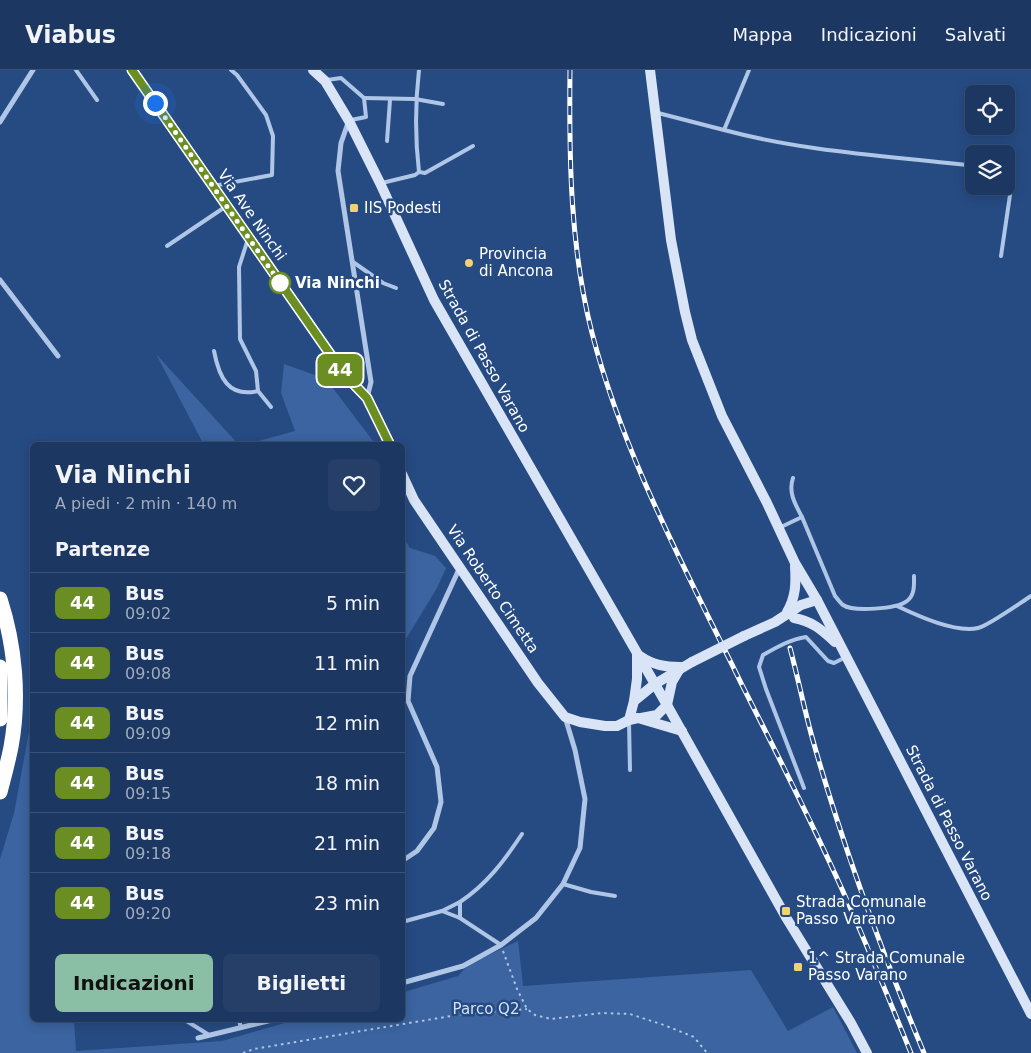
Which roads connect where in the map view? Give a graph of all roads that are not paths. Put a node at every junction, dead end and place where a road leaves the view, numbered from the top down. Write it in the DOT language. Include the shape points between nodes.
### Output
graph roads {
  1 [pos="32,70"];
  2 [pos="76,70"];
  3 [pos="132,70"];
  4 [pos="231,70"];
  5 [pos="314,70"];
  6 [pos="419,70"];
  7 [pos="650,70"];
  8 [pos="749,70"];
  9 [pos="325,81"];
  10 [pos="364,98"];
  11 [pos="415,99"];
  12 [pos="97,100"];
  13 [pos="390,100"];
  14 [pos="443,104"];
  15 [pos="656,113"];
  16 [pos="349,121"];
  17 [pos="0,122"];
  18 [pos="724,130"];
  19 [pos="387,141"];
  20 [pos="473,146"];
  21 [pos="965,165"];
  22 [pos="419,172"];
  23 [pos="380,183"];
  24 [pos="213,186"];
  25 [pos="1010,195"];
  26 [pos="227,205"];
  27 [pos="248,236"];
  28 [pos="166,246"];
  29 [pos="1001,256"];
  30 [pos="352,262"];
  31 [pos="0,280"];
  32 [pos="396,288"];
  33 [pos="214,351"];
  34 [pos="58,356"];
  35 [pos="258,391"];
  36 [pos="367,398"];
  37 [pos="271,407"];
  38 [pos="389,442"];
  39 [pos="793,478"];
  40 [pos="405,480"];
  41 [pos="802,517"];
  42 [pos="779,528"];
  43 [pos="795,563"];
  44 [pos="460,567"];
  45 [pos="914,576"];
  46 [pos="1031,596"];
  47 [pos="0,598"];
  48 [pos="817,600"];
  49 [pos="897,606"];
  50 [pos="789,617"];
  51 [pos="839,646"];
  52 [pos="637,654"];
  53 [pos="846,657"];
  54 [pos="0,667"];
  55 [pos="681,668"];
  56 [pos="655,684"];
  57 [pos="634,701"];
  58 [pos="667,705"];
  59 [pos="564,717"];
  60 [pos="0,719"];
  61 [pos="634,719"];
  62 [pos="682,731"];
  63 [pos="630,770"];
  64 [pos="804,788"];
  65 [pos="0,792"];
  66 [pos="522,834"];
  67 [pos="405,859"];
  68 [pos="563,884"];
  69 [pos="614,896"];
  70 [pos="460,902"];
  71 [pos="442,911"];
  72 [pos="460,918"];
  73 [pos="405,921"];
  74 [pos="501,946"];
  75 [pos="405,982"];
  76 [pos="1031,1014"];
  77 [pos="188,1022"];
  78 [pos="240,1022"];
  79 [pos="264,1022"];
  80 [pos="241,1028"];
  81 [pos="210,1035"];
  82 [pos="198,1038"];
  83 [pos="867,1053"];
  1 -- 17 [label="street"];
  2 -- 12 [label="lane"];
  3 -- 24 [label="street, Via Ave Ninchi"];
  4 -- 24 [label="lane" via="266,115 273,136 272,175"];
  5 -- 9 [label="street, Strada di Passo Varano"];
  6 -- 11 [label="lane"];
  7 -- 15 [label="street, Strada di Passo Varano"];
  8 -- 18 [label="lane"];
  9 -- 10 [label="lane" via="341,78"];
  9 -- 16 [label="street, Strada di Passo Varano"];
  10 -- 13 [label="lane"];
  10 -- 16 [label="lane" via="366,117"];
  11 -- 13 [label="lane"];
  11 -- 14 [label="lane"];
  11 -- 22 [label="lane"];
  13 -- 19 [label="lane"];
  15 -- 18 [label="lane"];
  15 -- 42 [label="street, Strada di Passo Varano" via="671,240 692,340 722,416"];
  16 -- 23 [label="street, Strada di Passo Varano"];
  16 -- 30 [label="street" via="341,143 338,171"];
  18 -- 21 [label="lane" via="813,149"];
  20 -- 22 [label="lane" via="425,173"];
  22 -- 23 [label="lane"];
  23 -- 52 [label="street, Strada di Passo Varano" via="434,300"];
  24 -- 26 [label="street, Via Ave Ninchi"];
  25 -- 29 [label="lane"];
  26 -- 27 [label="street, Via Ave Ninchi"];
  26 -- 28 [label="lane"];
  27 -- 35 [label="lane" via="239,267 240,338 256,371"];
  27 -- 36 [label="street, Via Ave Ninchi" via="344,374"];
  30 -- 32 [label="lane"];
  30 -- 36 [label="street" via="371,382"];
  31 -- 34 [label="street"];
  33 -- 35 [label="lane" via="217,367 228,386 248,393"];
  35 -- 37 [label="lane"];
  36 -- 38 [label="street"];
  39 -- 41 [label="lane" via="790,486 793,500"];
  40 -- 44 [label="street, Via Roberto Cimetta" via="414,500"];
  41 -- 42 [label="lane"];
  41 -- 49 [label="lane" via="835,596 843,605 855,609"];
  42 -- 43 [label="street, Strada di Passo Varano"];
  43 -- 48 [label="street, Strada di Passo Varano"];
  43 -- 50 [label="street, Strada di Passo Varano" via="796,585"];
  44 -- 59 [label="street, Via Roberto Cimetta"];
  44 -- 67 [label="street" via="410,676 408,701 437,767 441,802 434,828 417,851"];
  45 -- 49 [label="lane" via="914,592 908,601"];
  46 -- 49 [label="lane" via="979,628 939,624"];
  47 -- 65 [label="highway" via="11,641 15,680 11,745"];
  48 -- 50 [label="street" via="806,612"];
  48 -- 51 [label="street, Strada di Passo Varano"];
  50 -- 51 [label="street, Strada di Passo Varano" via="807,620"];
  50 -- 55 [label="street, bridge"];
  51 -- 53 [label="street, Strada di Passo Varano"];
  52 -- 55 [label="street" via="662,667"];
  52 -- 56 [label="street, Strada di Passo Varano"];
  52 -- 57 [label="street, Strada di Passo Varano"];
  53 -- 64 [label="lane" via="834,663 828,661 806,637 777,647 763,655 761,661 766,689"];
  53 -- 76 [label="street, Strada di Passo Varano"];
  54 -- 60 [label="highway"];
  55 -- 56 [label="street"];
  55 -- 58 [label="street" via="672,682"];
  56 -- 57 [label="street"];
  56 -- 58 [label="street, Strada di Passo Varano"];
  57 -- 61 [label="street, Strada di Passo Varano"];
  58 -- 61 [label="street" via="657,716"];
  58 -- 62 [label="street, Strada di Passo Varano"];
  59 -- 61 [label="street" via="604,726 617,726"];
  59 -- 68 [label="street" via="585,799 580,848"];
  61 -- 62 [label="street"];
  61 -- 63 [label="lane"];
  62 -- 83 [label="street, Strada di Passo Varano"];
  66 -- 70 [label="lane" via="492,876"];
  68 -- 69 [label="lane"];
  68 -- 74 [label="street" via="536,918"];
  70 -- 71 [label="lane"];
  70 -- 72 [label="lane"];
  71 -- 72 [label="lane"];
  71 -- 73 [label="lane"];
  72 -- 74 [label="lane"];
  74 -- 75 [label="street" via="462,966"];
  77 -- 81 [label="lane"];
  78 -- 80 [label="lane"];
  79 -- 80 [label="street"];
  80 -- 81 [label="street"];
  81 -- 82 [label="street"];
}
